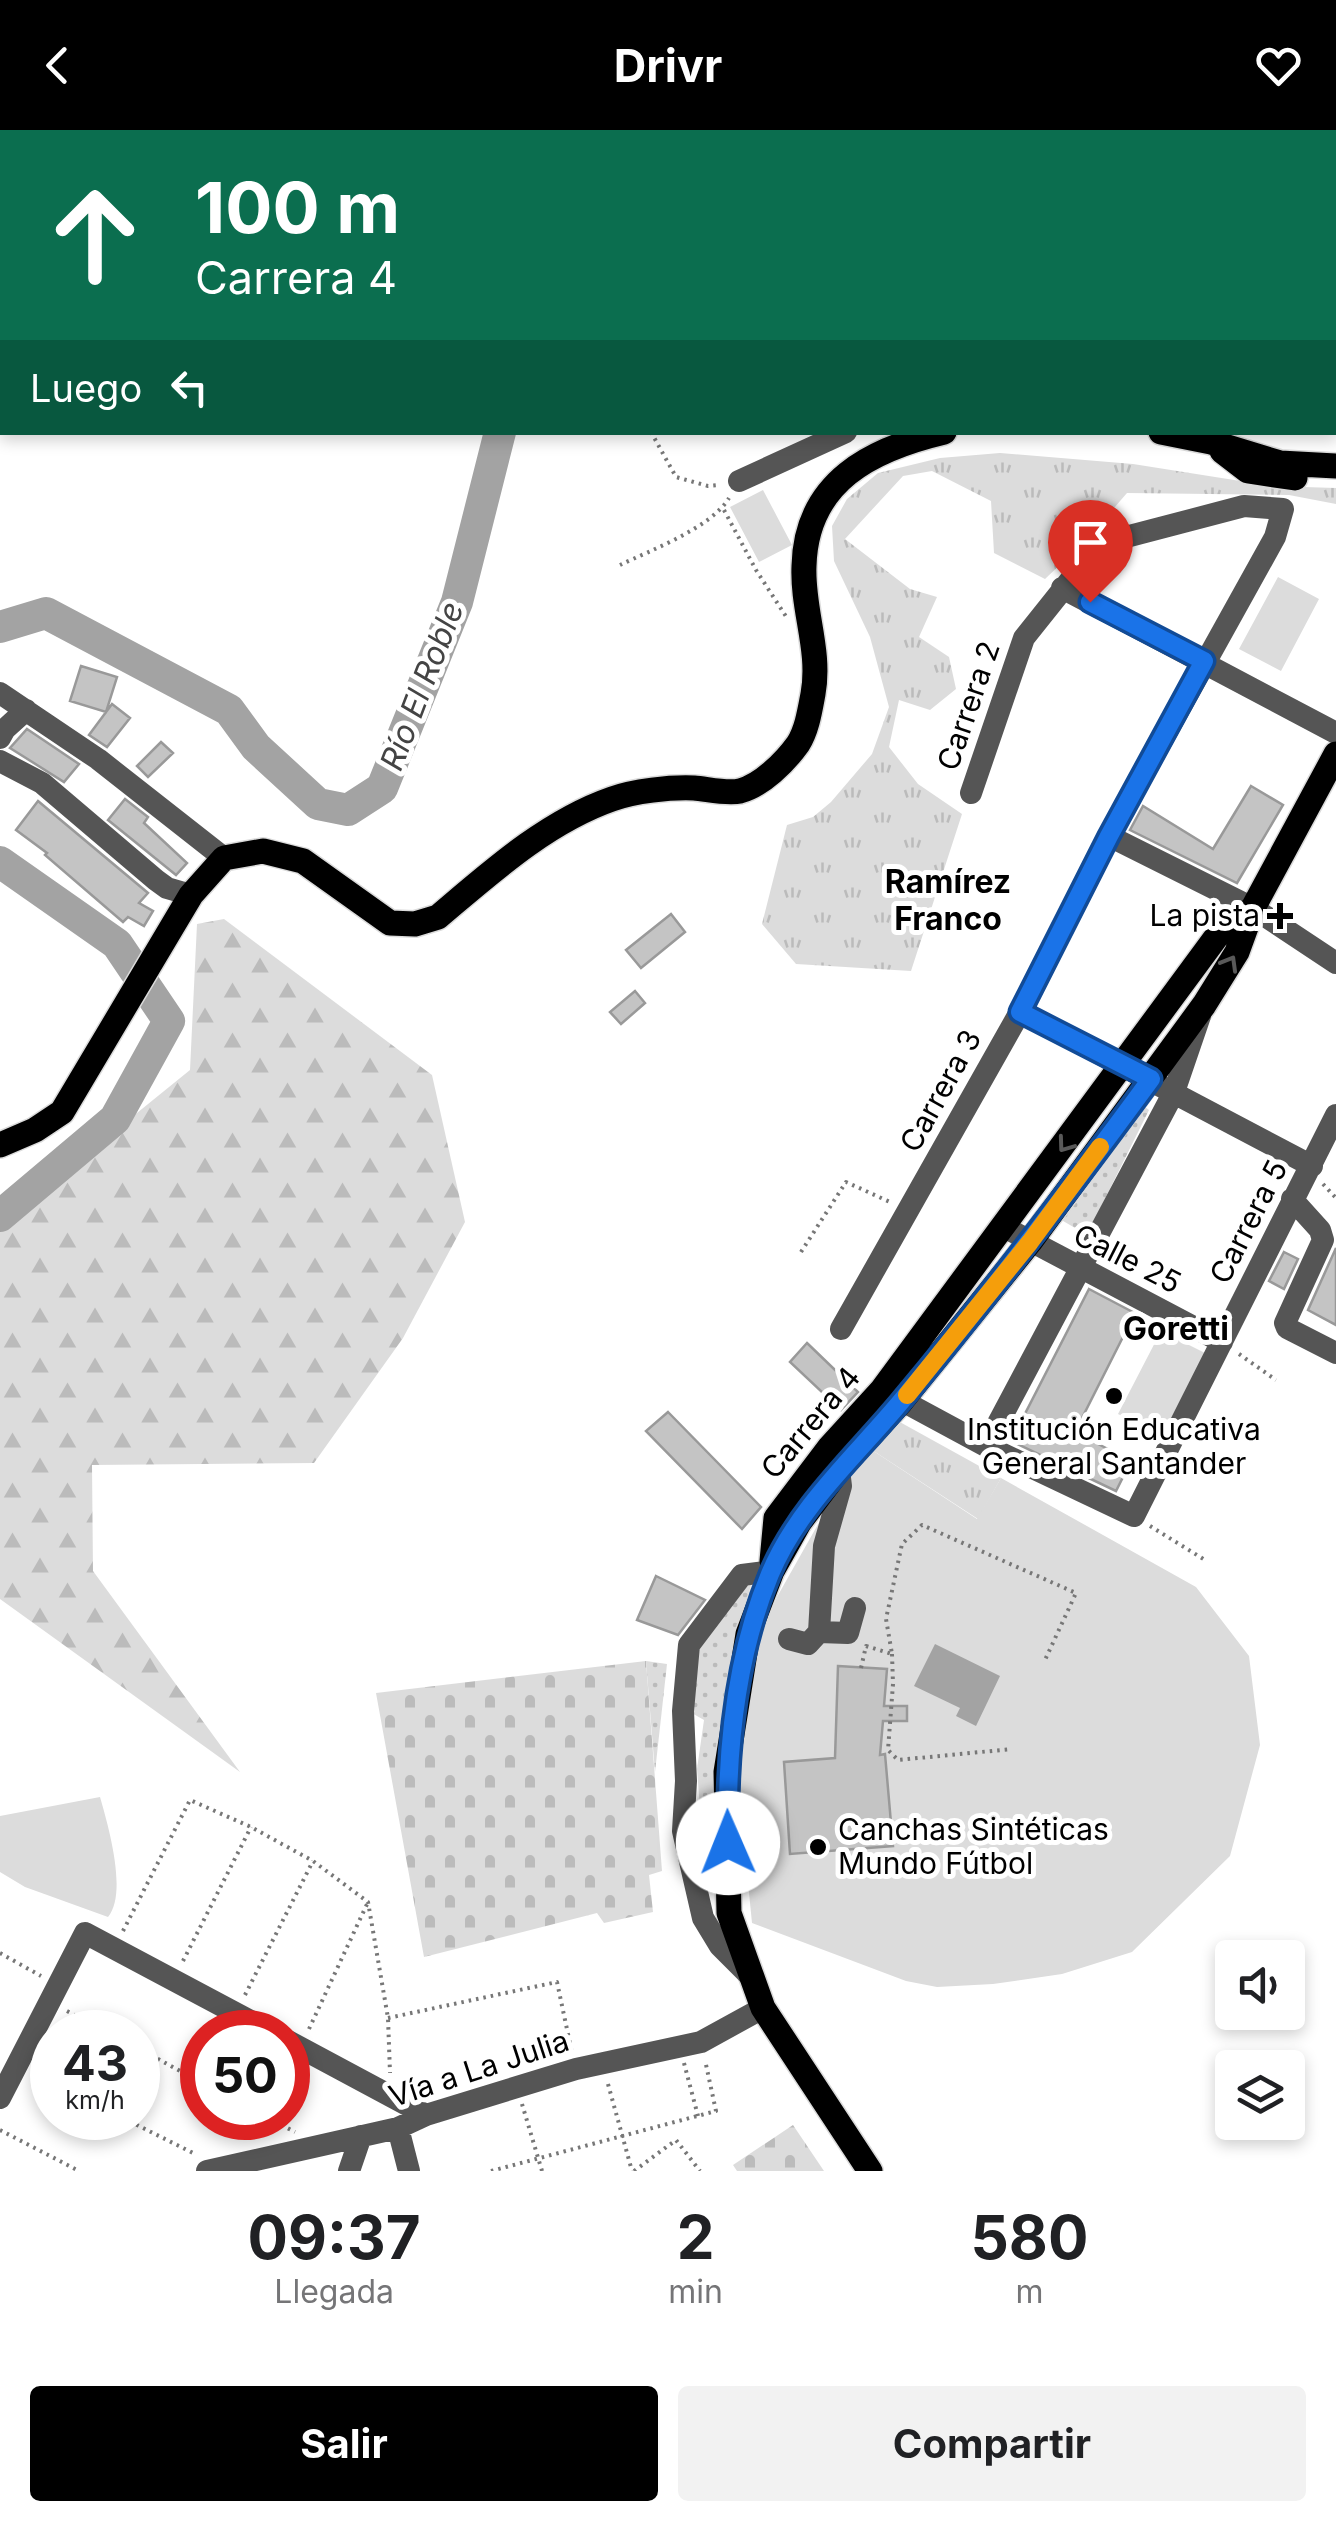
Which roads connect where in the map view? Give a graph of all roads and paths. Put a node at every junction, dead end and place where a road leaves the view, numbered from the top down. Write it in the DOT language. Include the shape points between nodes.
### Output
graph roads {
  1 [pos="653,435"];
  2 [pos="839,435"];
  3 [pos="1176,435"];
  4 [pos="905,436"];
  5 [pos="1211,442"];
  6 [pos="1336,466"];
  7 [pos="739,481"];
  8 [pos="1336,481"];
  9 [pos="723,508"];
  10 [pos="1099,544"];
  11 [pos="620,565"];
  12 [pos="1062,588"];
  13 [pos="790,622"];
  14 [pos="1204,661"];
  15 [pos="0,693"];
  16 [pos="26,710"];
  17 [pos="1336,733"];
  18 [pos="0,738"];
  19 [pos="1336,754"];
  20 [pos="0,761"];
  21 [pos="971,793"];
  22 [pos="1109,836"];
  23 [pos="224,858"];
  24 [pos="191,894"];
  25 [pos="1253,908"];
  26 [pos="1336,963"];
  27 [pos="1204,1006"];
  28 [pos="1020,1012"];
  29 [pos="1122,1066"];
  30 [pos="1151,1079"];
  31 [pos="1174,1092"];
  32 [pos="1336,1115"];
  33 [pos="0,1145"];
  34 [pos="1312,1166"];
  35 [pos="1292,1199"];
  36 [pos="908,1211"];
  37 [pos="1004,1227"];
  38 [pos="1030,1242"];
  39 [pos="801,1252"];
  40 [pos="1081,1270"];
  41 [pos="841,1328"];
  42 [pos="1222,1342"];
  43 [pos="1336,1353"];
  44 [pos="1276,1380"];
  45 [pos="892,1396"];
  46 [pos="986,1446"];
  47 [pos="839,1470"];
  48 [pos="1134,1516"];
  49 [pos="1205,1560"];
  50 [pos="1010,1566"];
  51 [pos="772,1570"];
  52 [pos="1006,1572"];
  53 [pos="854,1608"];
  54 [pos="820,1632"];
  55 [pos="789,1640"];
  56 [pos="892,1654"];
  57 [pos="1045,1660"];
  58 [pos="861,1668"];
  59 [pos="1012,1750"];
  60 [pos="251,1828"];
  61 [pos="313,1861"];
  62 [pos="368,1902"];
  63 [pos="114,1948"];
  64 [pos="0,1953"];
  65 [pos="751,1977"];
  66 [pos="173,1980"];
  67 [pos="54,1994"];
  68 [pos="763,2008"];
  69 [pos="77,2010"];
  70 [pos="229,2010"];
  71 [pos="237,2010"];
  72 [pos="310,2014"];
  73 [pos="388,2018"];
  74 [pos="701,2042"];
  75 [pos="310,2053"];
  76 [pos="602,2062"];
  77 [pos="576,2069"];
  78 [pos="392,2097"];
  79 [pos="0,2098"];
  80 [pos="520,2098"];
  81 [pos="426,2115"];
  82 [pos="398,2128"];
  83 [pos="0,2130"];
  84 [pos="361,2136"];
  85 [pos="622,2137"];
  86 [pos="160,2139"];
  87 [pos="539,2160"];
  88 [pos="214,2169"];
  89 [pos="79,2171"];
  90 [pos="349,2171"];
  91 [pos="410,2171"];
  92 [pos="492,2171"];
  93 [pos="542,2171"];
  94 [pos="633,2171"];
  95 [pos="700,2171"];
  96 [pos="870,2171"];
  1 -- 7 [label="path" via="676,477 708,486"];
  2 -- 7 [label="street"];
  3 -- 5 [label="main road"];
  4 -- 23 [label="main road" via="839,480 810,529 804,566 816,676 800,741 776,770 740,791 688,788 615,797 560,822 438,917 415,924 390,923 303,861 263,850"];
  5 -- 6 [label="main road" via="1280,462"];
  5 -- 8 [label="main road" via="1248,472"];
  7 -- 9 [label="path"];
  9 -- 11 [label="path"];
  9 -- 13 [label="path"];
  10 -- 12 [label="street, Carrera 2"];
  10 -- 14 [label="street, Carrera 3" via="1244,506 1284,509 1275,538"];
  12 -- 14 [label="street"];
  12 -- 21 [label="street, Carrera 2" via="1024,638"];
  14 -- 17 [label="street"];
  14 -- 22 [label="street, Carrera 3"];
  15 -- 16 [label="street"];
  16 -- 18 [label="street"];
  16 -- 23 [label="street"];
  19 -- 25 [label="main road, Carrera 4"];
  20 -- 24 [label="street" via="42,783 167,888"];
  22 -- 25 [label="street"];
  22 -- 28 [label="street, Carrera 3"];
  23 -- 24 [label="main road"];
  24 -- 33 [label="main road" via="62,1112"];
  25 -- 26 [label="street"];
  27 -- 25 [label="main road, Carrera 4, one-way" via="1238,952"];
  25 -- 29 [label="main road, Carrera 4" via="1216,936"];
  27 -- 30 [label="main road, Carrera 4"];
  27 -- 31 [label="street, Carrera 4"];
  28 -- 29 [label="street"];
  28 -- 36 [label="street, Carrera 3"];
  29 -- 30 [label="street"];
  29 -- 37 [label="main road, Carrera 4, one-way"];
  30 -- 31 [label="street"];
  30 -- 38 [label="main road, Carrera 4"];
  31 -- 34 [label="street"];
  31 -- 40 [label="street, Carrera 4"];
  32 -- 34 [label="street, Carrera 5"];
  34 -- 35 [label="street, Carrera 5"];
  35 -- 42 [label="street, Carrera 5"];
  35 -- 43 [label="street" via="1322,1240 1285,1323"];
  36 -- 39 [label="path" via="846,1182"];
  36 -- 41 [label="street, Carrera 3"];
  37 -- 38 [label="street, Calle 25"];
  37 -- 45 [label="main road, Carrera 4"];
  38 -- 40 [label="street, Calle 25"];
  38 -- 45 [label="main road, Carrera 4"];
  40 -- 42 [label="street, Calle 25"];
  40 -- 46 [label="street, Carrera 4"];
  42 -- 44 [label="path"];
  42 -- 48 [label="street, Carrera 5"];
  45 -- 46 [label="street"];
  45 -- 47 [label="main road, Carrera 4"];
  45 -- 51 [label="main road, Carrera 4" via="829,1448 776,1518"];
  46 -- 48 [label="street"];
  47 -- 51 [label="main road, Carrera 4"];
  47 -- 54 [label="street" via="841,1486 824,1546"];
  48 -- 49 [label="path"];
  50 -- 52 [label="path"];
  50 -- 56 [label="path" via="922,1525 902,1544 886,1619"];
  50 -- 57 [label="path" via="1076,1593"];
  51 -- 65 [label="main road" via="748,1634 726,1772 729,1913"];
  51 -- 65 [label="street" via="742,1575 689,1646 683,1711 683,1831 703,1918"];
  53 -- 54 [label="street" via="848,1633"];
  54 -- 55 [label="street" via="808,1644"];
  56 -- 58 [label="path" via="866,1646"];
  56 -- 59 [label="path" via="888,1750 898,1760"];
  60 -- 61 [label="path"];
  60 -- 63 [label="path" via="190,1800"];
  60 -- 66 [label="path"];
  61 -- 62 [label="path"];
  61 -- 71 [label="path"];
  62 -- 72 [label="path"];
  62 -- 73 [label="path"];
  63 -- 66 [label="street"];
  63 -- 67 [label="street" via="85,1933"];
  64 -- 67 [label="path"];
  65 -- 68 [label="main road"];
  66 -- 70 [label="street"];
  67 -- 69 [label="path"];
  67 -- 79 [label="street"];
  68 -- 74 [label="street, Vía a La Julia"];
  68 -- 96 [label="main road"];
  73 -- 77 [label="path" via="557,1982"];
  73 -- 78 [label="path"];
  74 -- 76 [label="street, Vía a La Julia"];
  74 -- 85 [label="path" via="716,2111"];
  75 -- 78 [label="street"];
  76 -- 77 [label="street, Vía a La Julia"];
  76 -- 85 [label="path"];
  77 -- 81 [label="street, Vía a La Julia"];
  78 -- 81 [label="street"];
  80 -- 87 [label="path"];
  81 -- 82 [label="street, Vía a La Julia"];
  82 -- 84 [label="street, Vía a La Julia"];
  82 -- 91 [label="street"];
  83 -- 89 [label="path"];
  84 -- 88 [label="street, Vía a La Julia"];
  84 -- 90 [label="street"];
  85 -- 87 [label="path"];
  85 -- 94 [label="path"];
  86 -- 88 [label="path"];
  87 -- 92 [label="path"];
  87 -- 93 [label="path"];
  94 -- 95 [label="path" via="676,2140"];
}
